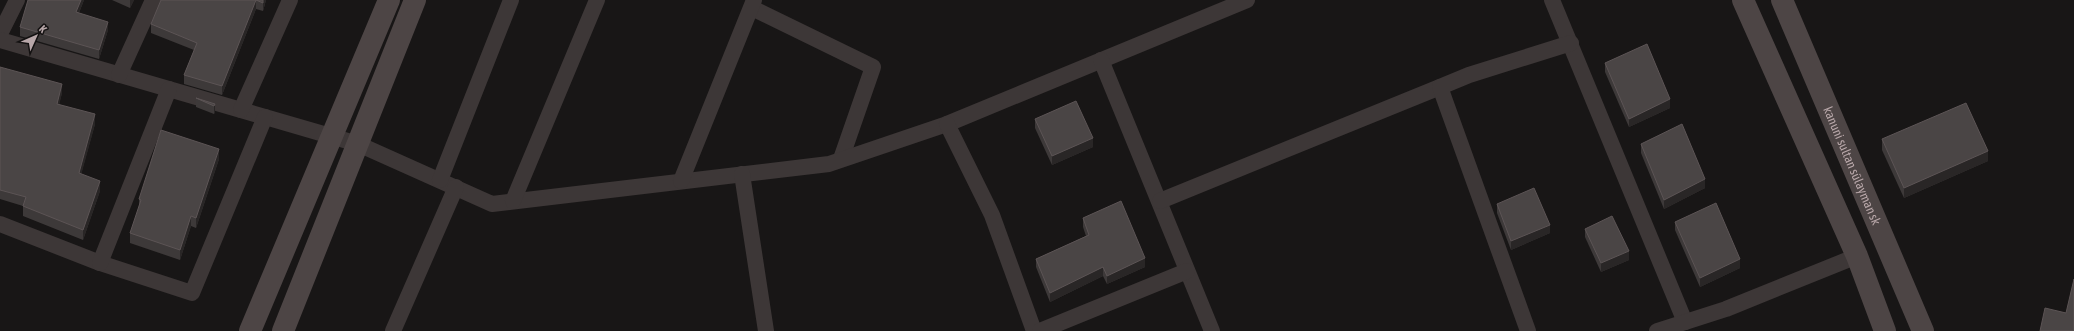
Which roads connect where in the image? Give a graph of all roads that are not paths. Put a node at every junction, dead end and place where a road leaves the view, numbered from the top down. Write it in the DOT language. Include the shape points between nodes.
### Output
graph roads {
  1 [pos="17,0"];
  2 [pos="154,0"];
  3 [pos="290,0"];
  4 [pos="389,0"];
  5 [pos="414,0"];
  6 [pos="511,0"];
  7 [pos="597,0"];
  8 [pos="1247,0"];
  9 [pos="1552,0"];
  10 [pos="1744,0"];
  11 [pos="1782,0"];
  12 [pos="753,4"];
  13 [pos="1218,6"];
  14 [pos="0,34"];
  15 [pos="0,40"];
  16 [pos="1571,43"];
  17 [pos="1101,60"];
  18 [pos="119,75"];
  19 [pos="1440,86"];
  20 [pos="169,89"];
  21 [pos="241,110"];
  22 [pos="265,117"];
  23 [pos="946,124"];
  24 [pos="331,138"];
  25 [pos="358,144"];
  26 [pos="841,160"];
  27 [pos="742,174"];
  28 [pos="440,180"];
  29 [pos="681,181"];
  30 [pos="456,187"];
  31 [pos="513,201"];
  32 [pos="1160,201"];
  33 [pos="0,224"];
  34 [pos="1857,256"];
  35 [pos="100,263"];
  36 [pos="1187,271"];
  37 [pos="1685,322"];
  38 [pos="250,331"];
  39 [pos="283,331"];
  40 [pos="393,331"];
  41 [pos="766,331"];
  42 [pos="1034,331"];
  43 [pos="1040,331"];
  44 [pos="1212,331"];
  45 [pos="1528,331"];
  46 [pos="1658,331"];
  47 [pos="1885,331"];
  48 [pos="1923,331"];
  1 -- 14 [label="street"];
  2 -- 18 [label="street"];
  3 -- 21 [label="street"];
  4 -- 24 [label="main road"];
  5 -- 25 [label="main road"];
  6 -- 28 [label="street"];
  7 -- 31 [label="street"];
  8 -- 13 [label="street"];
  9 -- 16 [label="street"];
  10 -- 34 [label="main road"];
  11 -- 48 [label="main road, kanuni sultan sülayman sk"];
  12 -- 26 [label="street" via="873,67"];
  12 -- 29 [label="street"];
  13 -- 17 [label="street"];
  15 -- 18 [label="street"];
  16 -- 19 [label="street"];
  16 -- 37 [label="street"];
  17 -- 23 [label="street"];
  17 -- 32 [label="street"];
  18 -- 20 [label="street"];
  19 -- 32 [label="street"];
  19 -- 45 [label="street"];
  20 -- 21 [label="street"];
  20 -- 35 [label="street"];
  21 -- 22 [label="street"];
  22 -- 24 [label="street"];
  22 -- 35 [label="street" via="192,294"];
  23 -- 26 [label="street"];
  23 -- 42 [label="street" via="992,215"];
  24 -- 25 [label="street"];
  24 -- 38 [label="main road"];
  25 -- 28 [label="street"];
  25 -- 39 [label="main road"];
  26 -- 27 [label="street" via="829,164"];
  27 -- 29 [label="street"];
  27 -- 41 [label="street"];
  28 -- 30 [label="street"];
  29 -- 31 [label="street"];
  30 -- 31 [label="street" via="492,204"];
  30 -- 40 [label="street"];
  32 -- 36 [label="street"];
  33 -- 35 [label="street"];
  34 -- 37 [label="street" via="1726,309"];
  34 -- 47 [label="main road"];
  36 -- 43 [label="street"];
  36 -- 44 [label="street"];
  37 -- 46 [label="street"];
}
